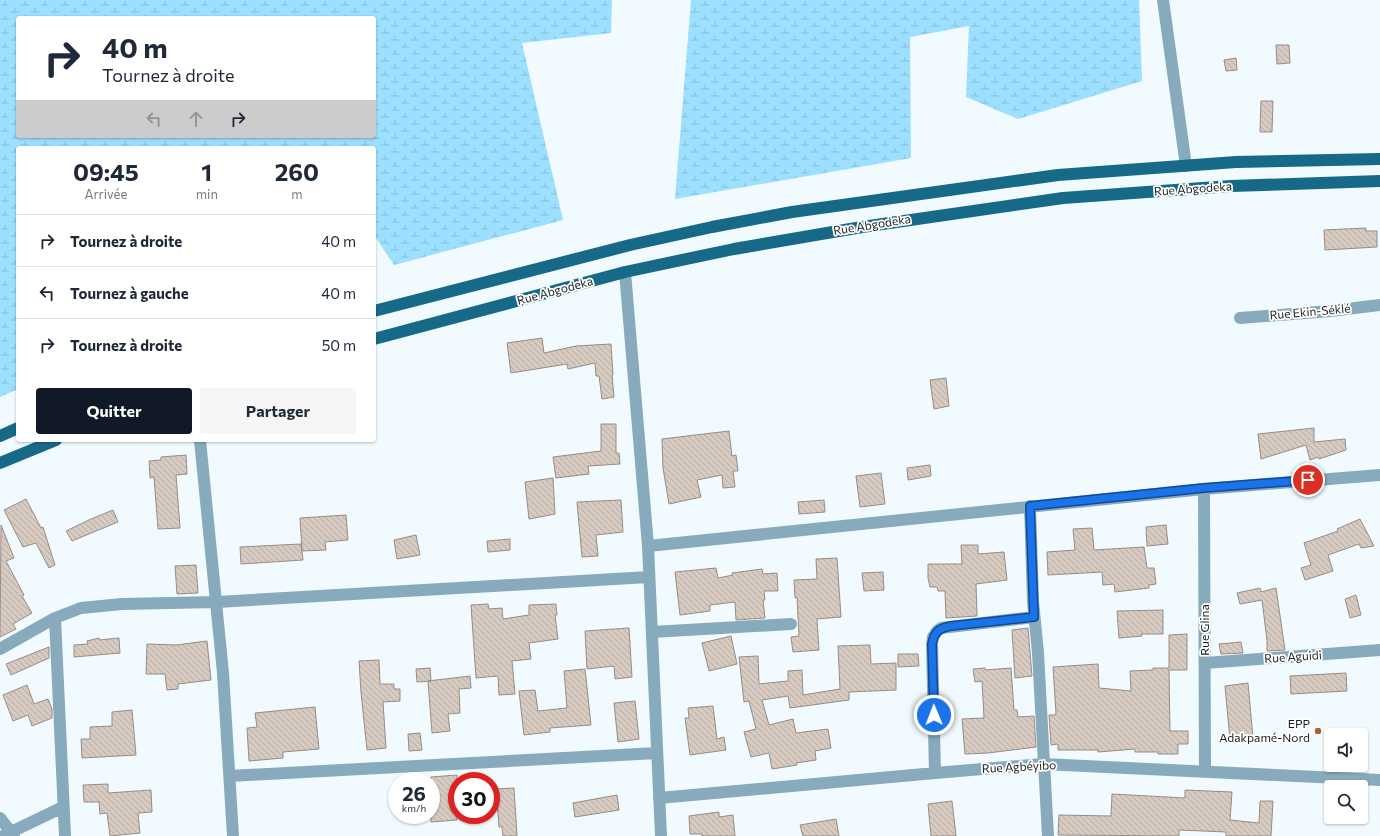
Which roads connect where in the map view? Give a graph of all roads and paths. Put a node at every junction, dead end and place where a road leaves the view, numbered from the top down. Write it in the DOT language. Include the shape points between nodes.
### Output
graph roads {
  1 [pos="1163,0"];
  2 [pos="1380,159"];
  3 [pos="1186,166"];
  4 [pos="1380,181"];
  5 [pos="625,272"];
  6 [pos="1380,305"];
  7 [pos="376,310"];
  8 [pos="1240,318"];
  9 [pos="376,338"];
  10 [pos="16,429"];
  11 [pos="0,436"];
  12 [pos="51,442"];
  13 [pos="200,442"];
  14 [pos="0,463"];
  15 [pos="1380,475"];
  16 [pos="1204,488"];
  17 [pos="1030,506"];
  18 [pos="648,546"];
  19 [pos="649,577"];
  20 [pos="217,602"];
  21 [pos="1034,617"];
  22 [pos="55,618"];
  23 [pos="790,624"];
  24 [pos="652,632"];
  25 [pos="0,649"];
  26 [pos="1380,650"];
  27 [pos="1205,663"];
  28 [pos="658,753"];
  29 [pos="1043,764"];
  30 [pos="935,772"];
  31 [pos="1205,772"];
  32 [pos="230,776"];
  33 [pos="1380,780"];
  34 [pos="660,798"];
  35 [pos="63,807"];
  36 [pos="0,818"];
  37 [pos="9,835"];
  38 [pos="65,836"];
  39 [pos="233,836"];
  40 [pos="661,836"];
  41 [pos="1048,836"];
  1 -- 3 [label="street"];
  2 -- 3 [label="main road, Rue Abgodeka" via="1236,162"];
  3 -- 7 [label="main road, Rue Abgodeka" via="1058,175 792,212 630,245"];
  4 -- 5 [label="main road, Rue Abgodeka" via="1231,186 1063,198 802,236"];
  5 -- 9 [label="main road, Rue Abgodeka"];
  5 -- 18 [label="street"];
  6 -- 8 [label="street, Rue Ekin-Séklé"];
  10 -- 11 [label="main road"];
  12 -- 14 [label="main road"];
  13 -- 20 [label="street"];
  15 -- 16 [label="street"];
  16 -- 17 [label="street"];
  16 -- 27 [label="street, Rue Glina"];
  17 -- 18 [label="street"];
  17 -- 21 [label="street"];
  18 -- 19 [label="street"];
  19 -- 20 [label="street"];
  19 -- 24 [label="street"];
  20 -- 22 [label="street" via="115,604 81,608"];
  20 -- 32 [label="street"];
  21 -- 29 [label="street"];
  21 -- 30 [label="street" via="942,628 933,637"];
  22 -- 25 [label="street"];
  22 -- 35 [label="street"];
  23 -- 24 [label="street"];
  24 -- 28 [label="street"];
  26 -- 27 [label="street, Rue Aguidi"];
  27 -- 31 [label="street, Rue Glina"];
  28 -- 32 [label="street"];
  28 -- 34 [label="street"];
  29 -- 30 [label="street, Rue Agbéyibo"];
  29 -- 31 [label="street, Rue Agbéyibo"];
  29 -- 41 [label="street"];
  30 -- 34 [label="street, Rue Agbéyibo"];
  31 -- 33 [label="street, Rue Agbéyibo"];
  32 -- 39 [label="street"];
  34 -- 40 [label="street"];
  35 -- 37 [label="street"];
  35 -- 38 [label="street"];
  36 -- 37 [label="street"];
}
